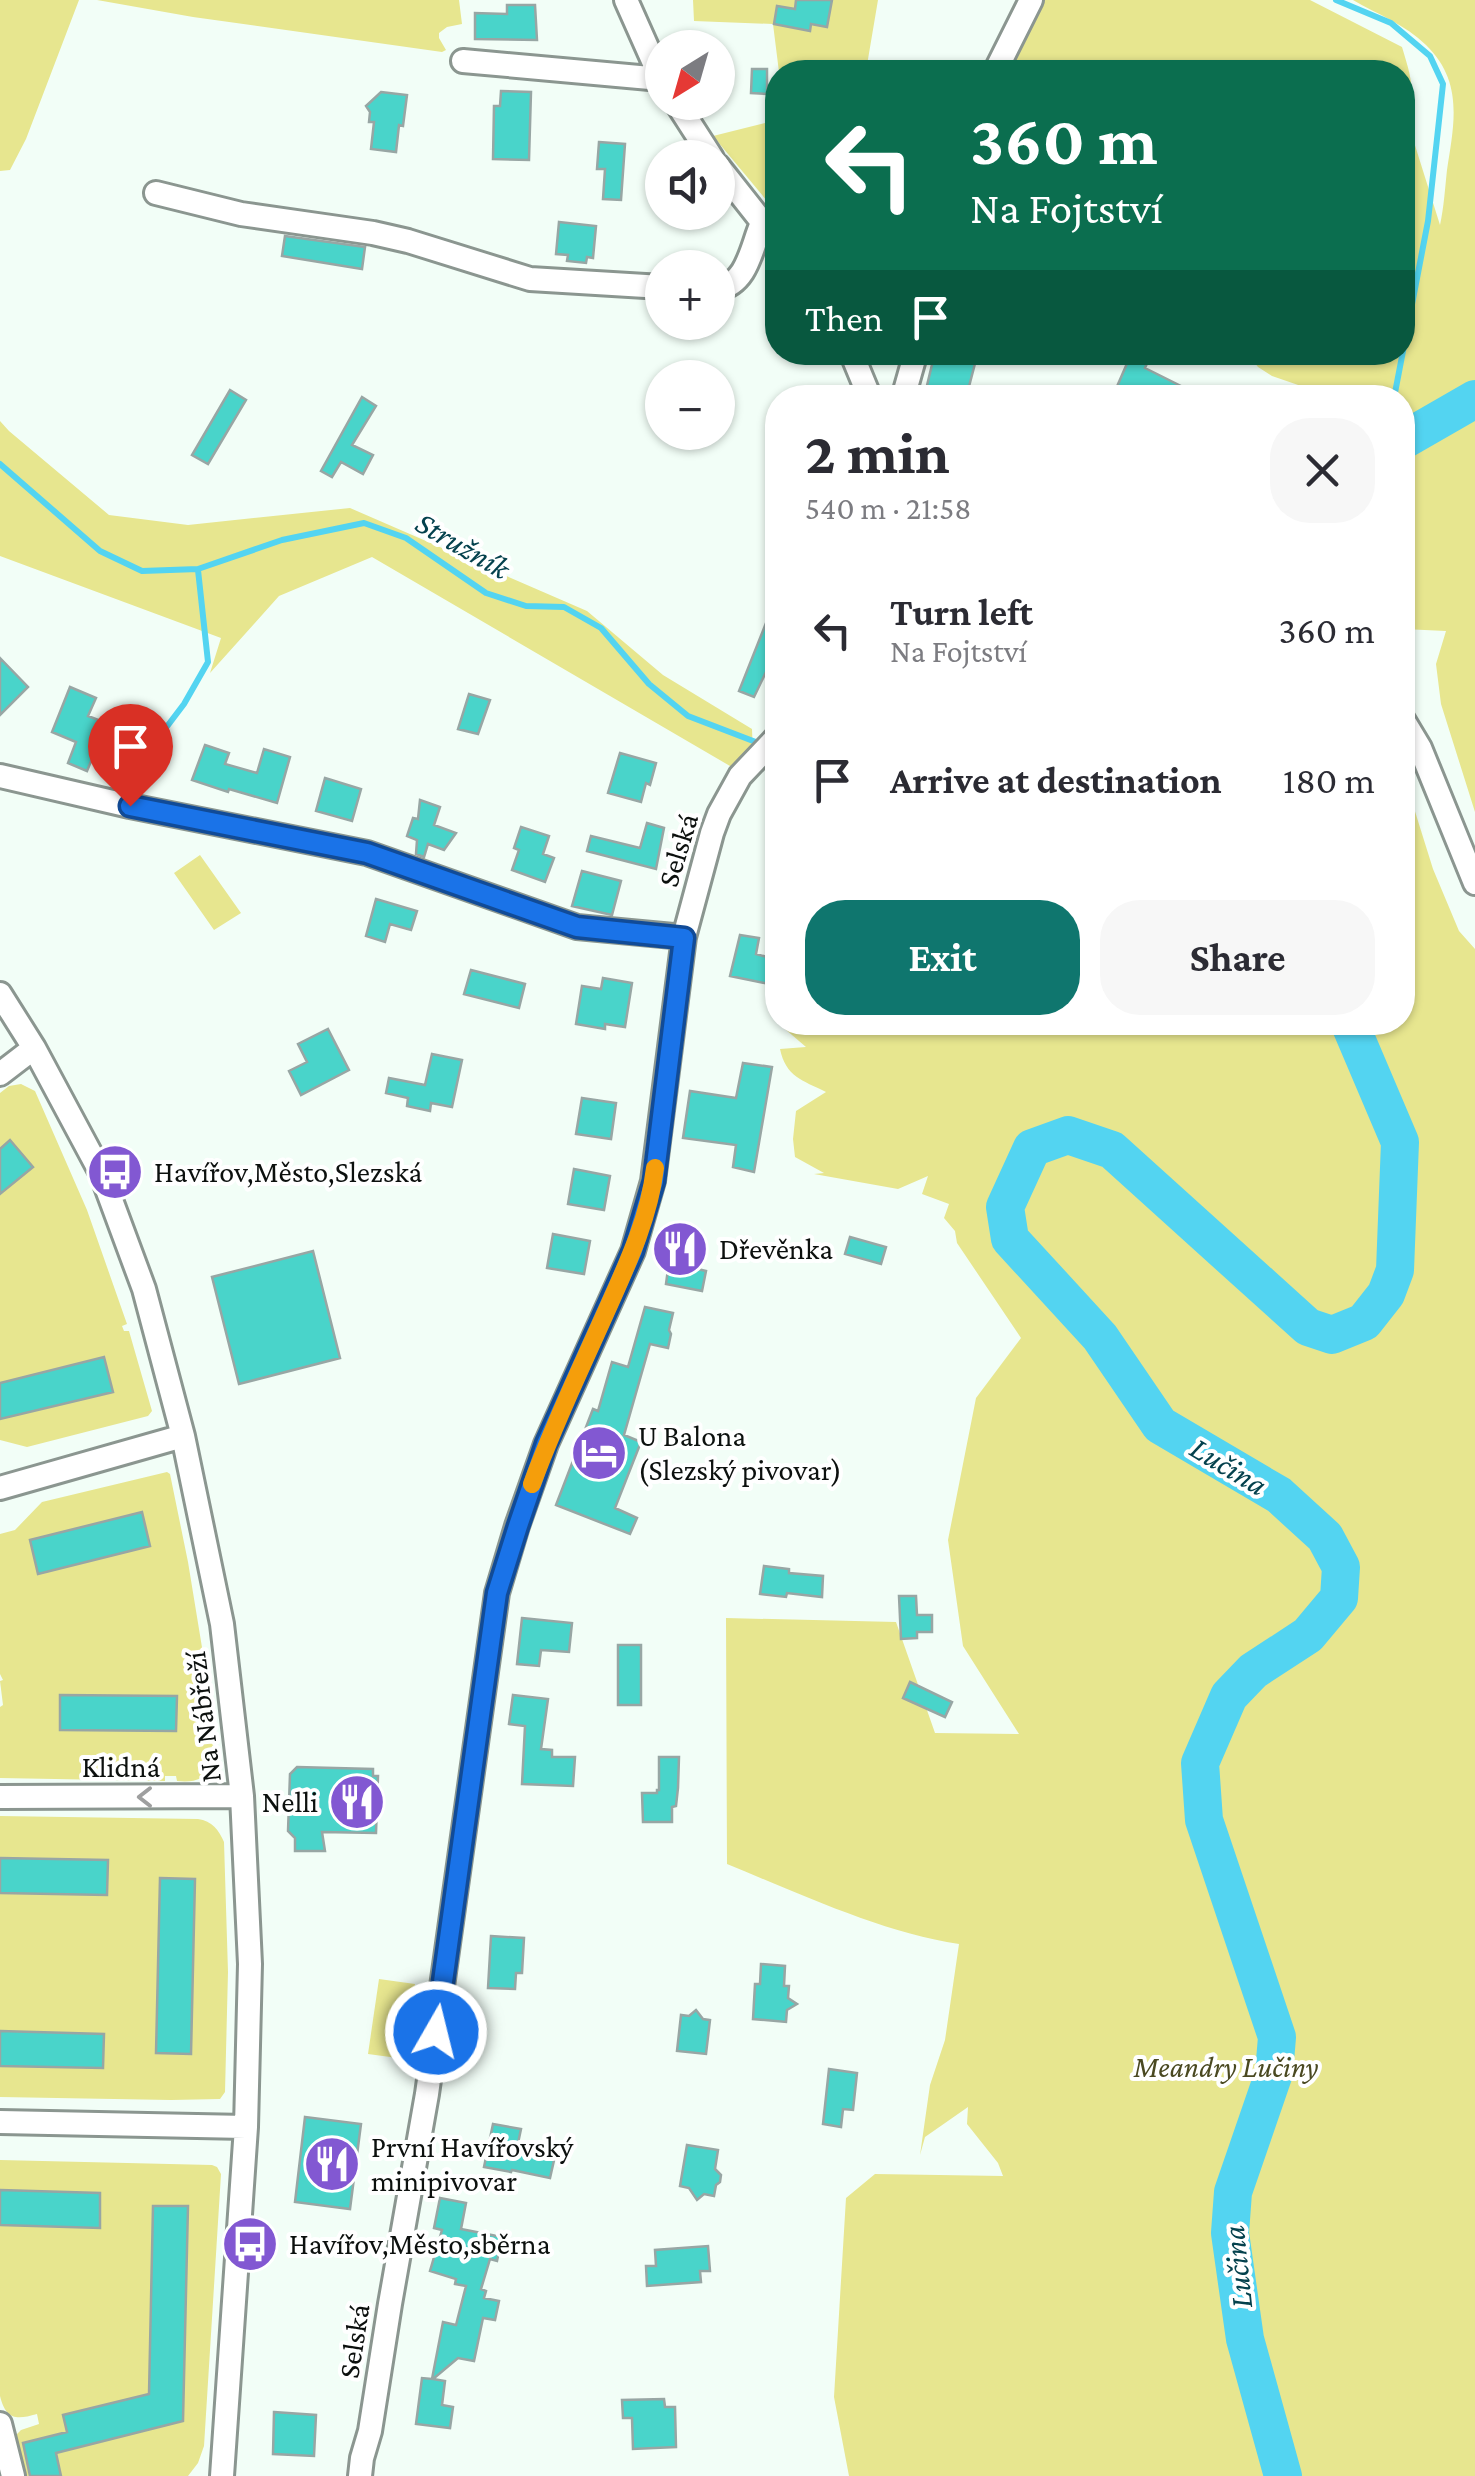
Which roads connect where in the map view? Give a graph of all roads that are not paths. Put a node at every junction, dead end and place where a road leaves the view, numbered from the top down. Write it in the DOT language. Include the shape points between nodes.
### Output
graph roads {
  1 [pos="626,0"];
  2 [pos="1031,0"];
  3 [pos="645,42"];
  4 [pos="1001,60"];
  5 [pos="463,61"];
  6 [pos="645,78"];
  7 [pos="735,188"];
  8 [pos="156,193"];
  9 [pos="762,223"];
  10 [pos="765,227"];
  11 [pos="735,281"];
  12 [pos="645,286"];
  13 [pos="1415,740"];
  14 [pos="765,751"];
  15 [pos="0,776"];
  16 [pos="1475,884"];
  17 [pos="684,938"];
  18 [pos="0,994"];
  19 [pos="34,1048"];
  20 [pos="0,1074"];
  21 [pos="184,1436"];
  22 [pos="0,1488"];
  23 [pos="242,1796"];
  24 [pos="0,1797"];
  25 [pos="0,2122"];
  26 [pos="246,2127"];
  27 [pos="0,2424"];
  28 [pos="360,2467"];
  29 [pos="13,2476"];
  30 [pos="222,2476"];
  31 [pos="338,2476"];
  1 -- 3 [label="street"];
  2 -- 4 [label="street"];
  5 -- 6 [label="street"];
  7 -- 9 [label="street"];
  8 -- 12 [label="street" via="240,214 408,240 530,279"];
  9 -- 10 [label="street"];
  9 -- 11 [label="street"];
  13 -- 16 [label="street"];
  14 -- 17 [label="street, Selská" via="740,776 719,814"];
  15 -- 17 [label="street" via="367,853 577,927"];
  17 -- 28 [label="street, Selská" via="654,1181 633,1251 546,1444 497,1593 428,2094"];
  18 -- 19 [label="street, Na Nábřeží"];
  19 -- 20 [label="street"];
  19 -- 21 [label="street, Na Nábřeží" via="101,1172 144,1288"];
  21 -- 22 [label="street"];
  21 -- 23 [label="street, Na Nábřeží" via="222,1624"];
  23 -- 24 [label="street, Klidná, one-way"];
  23 -- 26 [label="street, Na Nábřeží" via="250,1964"];
  25 -- 26 [label="street"];
  26 -- 30 [label="street, Na Nábřeží"];
  27 -- 29 [label="street"];
  28 -- 31 [label="street, Selská"];
}
